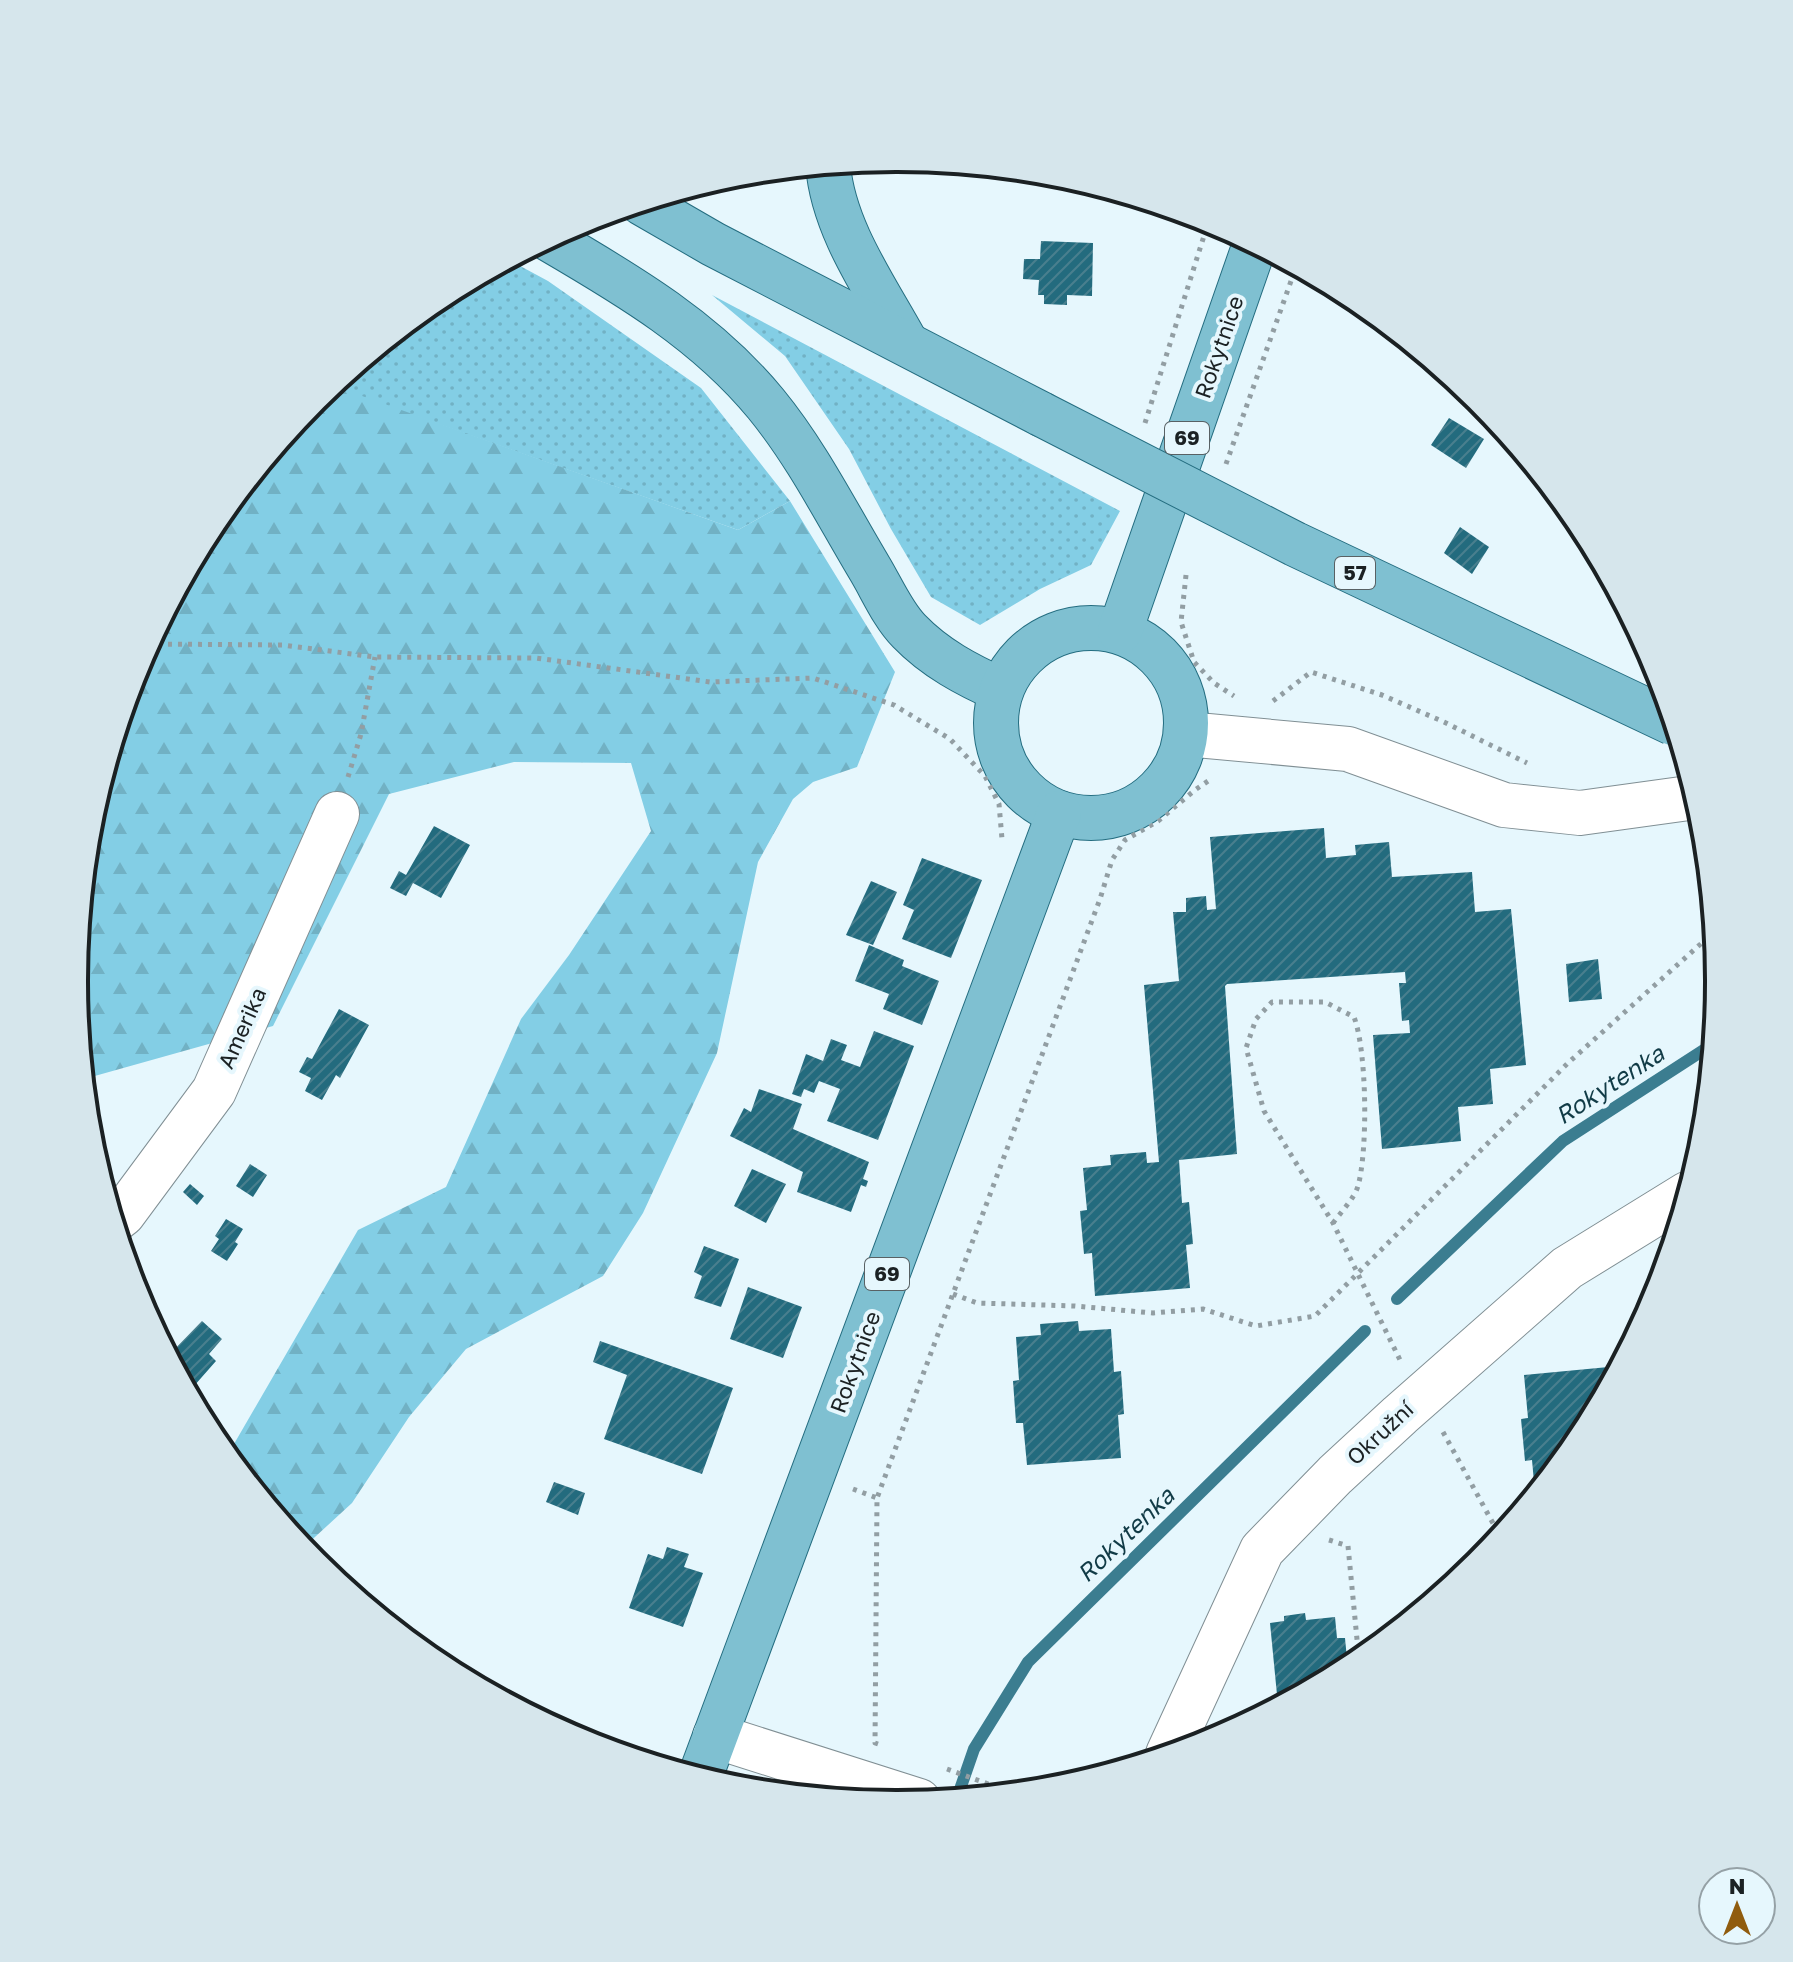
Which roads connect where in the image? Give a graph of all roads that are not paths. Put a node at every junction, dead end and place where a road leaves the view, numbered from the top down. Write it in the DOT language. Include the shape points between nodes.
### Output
graph roads {
  1 [pos="830,175"];
  2 [pos="654,210"];
  3 [pos="560,246"];
  4 [pos="1251,255"];
  5 [pos="906,343"];
  6 [pos="1120,631"];
  7 [pos="1001,690"];
  8 [pos="1660,717"];
  9 [pos="1186,734"];
  10 [pos="1683,799"];
  11 [pos="1059,813"];
  12 [pos="337,814"];
  13 [pos="1673,1202"];
  14 [pos="123,1214"];
  15 [pos="715,1736"];
  16 [pos="1174,1740"];
  17 [pos="704,1766"];
  18 [pos="918,1787"];
  1 -- 5 [label="main road" via="846,231"];
  2 -- 5 [label="main road, 57"];
  3 -- 7 [label="main road" via="678,320 735,370 794,442 906,629 934,654"];
  4 -- 6 [label="main road, Rokytnice / 69"];
  5 -- 8 [label="main road, 57, bridge" via="1295,544"];
  6 -- 7 [label="main road" via="1072,629 1049,637 1021,657"];
  6 -- 9 [label="main road" via="1158,654 1172,671 1186,712"];
  7 -- 11 [label="main road" via="995,722 1003,762 1033,799"];
  9 -- 10 [label="street" via="1348,749 1504,805 1580,813"];
  9 -- 11 [label="main road" via="1171,775 1140,805 1098,818"];
  11 -- 15 [label="main road, Rokytnice / 69"];
  12 -- 14 [label="street, Amerika" via="214,1091"];
  13 -- 16 [label="street, Okružní" via="1567,1268 1335,1475 1262,1550"];
  15 -- 17 [label="main road, Rokytnice / 69"];
  15 -- 18 [label="street"];
}
